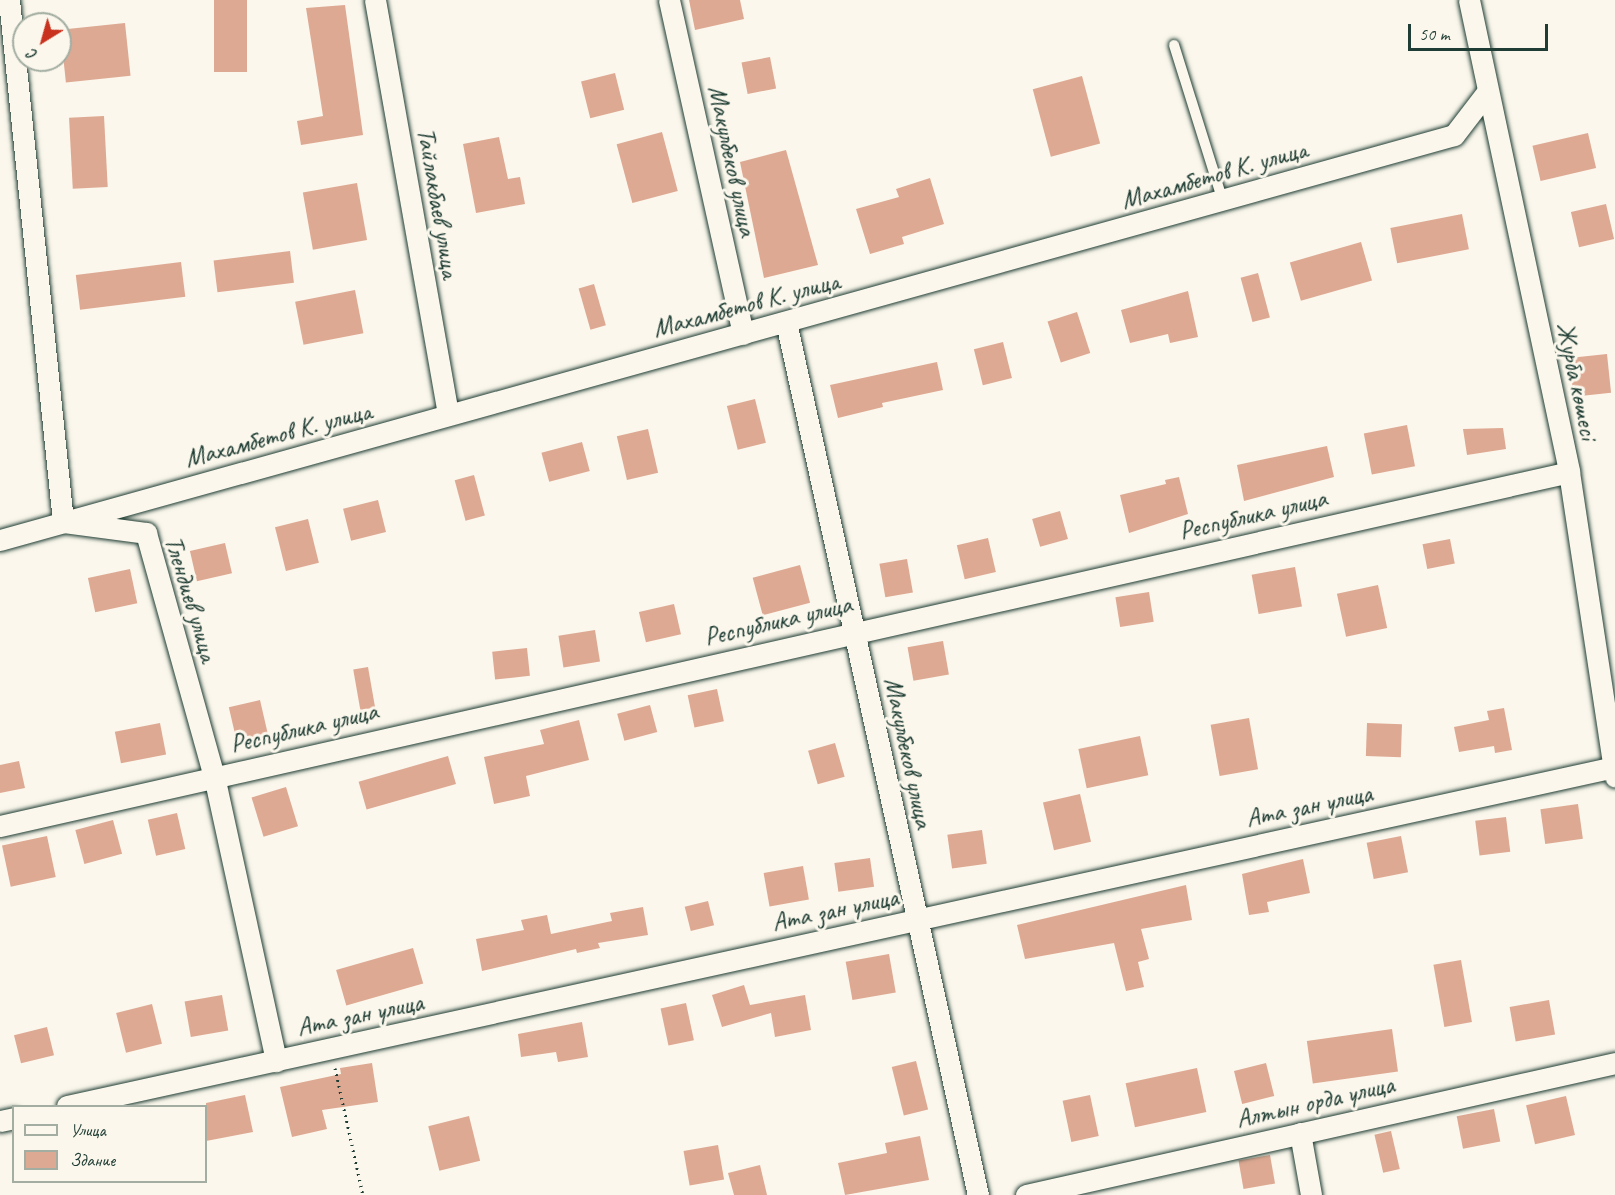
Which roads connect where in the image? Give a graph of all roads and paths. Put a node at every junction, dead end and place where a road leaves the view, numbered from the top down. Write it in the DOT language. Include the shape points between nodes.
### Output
graph roads {
  1 [pos="9,0"];
  2 [pos="375,0"];
  3 [pos="669,0"];
  4 [pos="1468,0"];
  5 [pos="1174,45"];
  6 [pos="1487,92"];
  7 [pos="1223,201"];
  8 [pos="786,322"];
  9 [pos="743,334"];
  10 [pos="448,416"];
  11 [pos="1569,472"];
  12 [pos="63,522"];
  13 [pos="0,540"];
  14 [pos="854,632"];
  15 [pos="1614,772"];
  16 [pos="214,776"];
  17 [pos="0,826"];
  18 [pos="917,920"];
  19 [pos="331,1049"];
  20 [pos="276,1061"];
  21 [pos="1615,1063"];
  22 [pos="76,1105"];
  23 [pos="1300,1134"];
  24 [pos="363,1195"];
  25 [pos="978,1195"];
  26 [pos="1026,1195"];
  27 [pos="1311,1195"];
  1 -- 12 [label="street"];
  2 -- 10 [label="street, Тайлакбаев улица"];
  3 -- 9 [label="street, Макулбеков улица"];
  4 -- 6 [label="street, Журба көшесі"];
  5 -- 7 [label="lane"];
  6 -- 7 [label="street, Махамбетов К. улица" via="1454,135"];
  6 -- 11 [label="street, Журба көшесі"];
  7 -- 8 [label="street, Махамбетов К. улица"];
  8 -- 9 [label="street, Махамбетов К. улица"];
  8 -- 14 [label="street, Макулбеков улица"];
  9 -- 10 [label="street, Махамбетов К. улица"];
  10 -- 12 [label="street, Махамбетов К. улица"];
  11 -- 14 [label="street, Республика улица"];
  11 -- 15 [label="street, Журба көшесі"];
  12 -- 13 [label="street, Махамбетов К. улица"];
  12 -- 16 [label="street, Тлендиев улица" via="146,533"];
  14 -- 16 [label="street, Республика улица"];
  14 -- 18 [label="street, Макулбеков улица"];
  15 -- 18 [label="street, Ата зан улица"];
  16 -- 17 [label="street, Республика улица"];
  16 -- 20 [label="street, Тлендиев улица"];
  18 -- 19 [label="street, Ата зан улица"];
  18 -- 25 [label="street, Макулбеков улица"];
  19 -- 20 [label="street, Ата зан улица"];
  19 -- 24 [label="path"];
  20 -- 22 [label="street, Ата зан улица"];
  21 -- 23 [label="street, Алтын орда улица"];
  23 -- 26 [label="street, Алтын орда улица"];
  23 -- 27 [label="street"];
}
